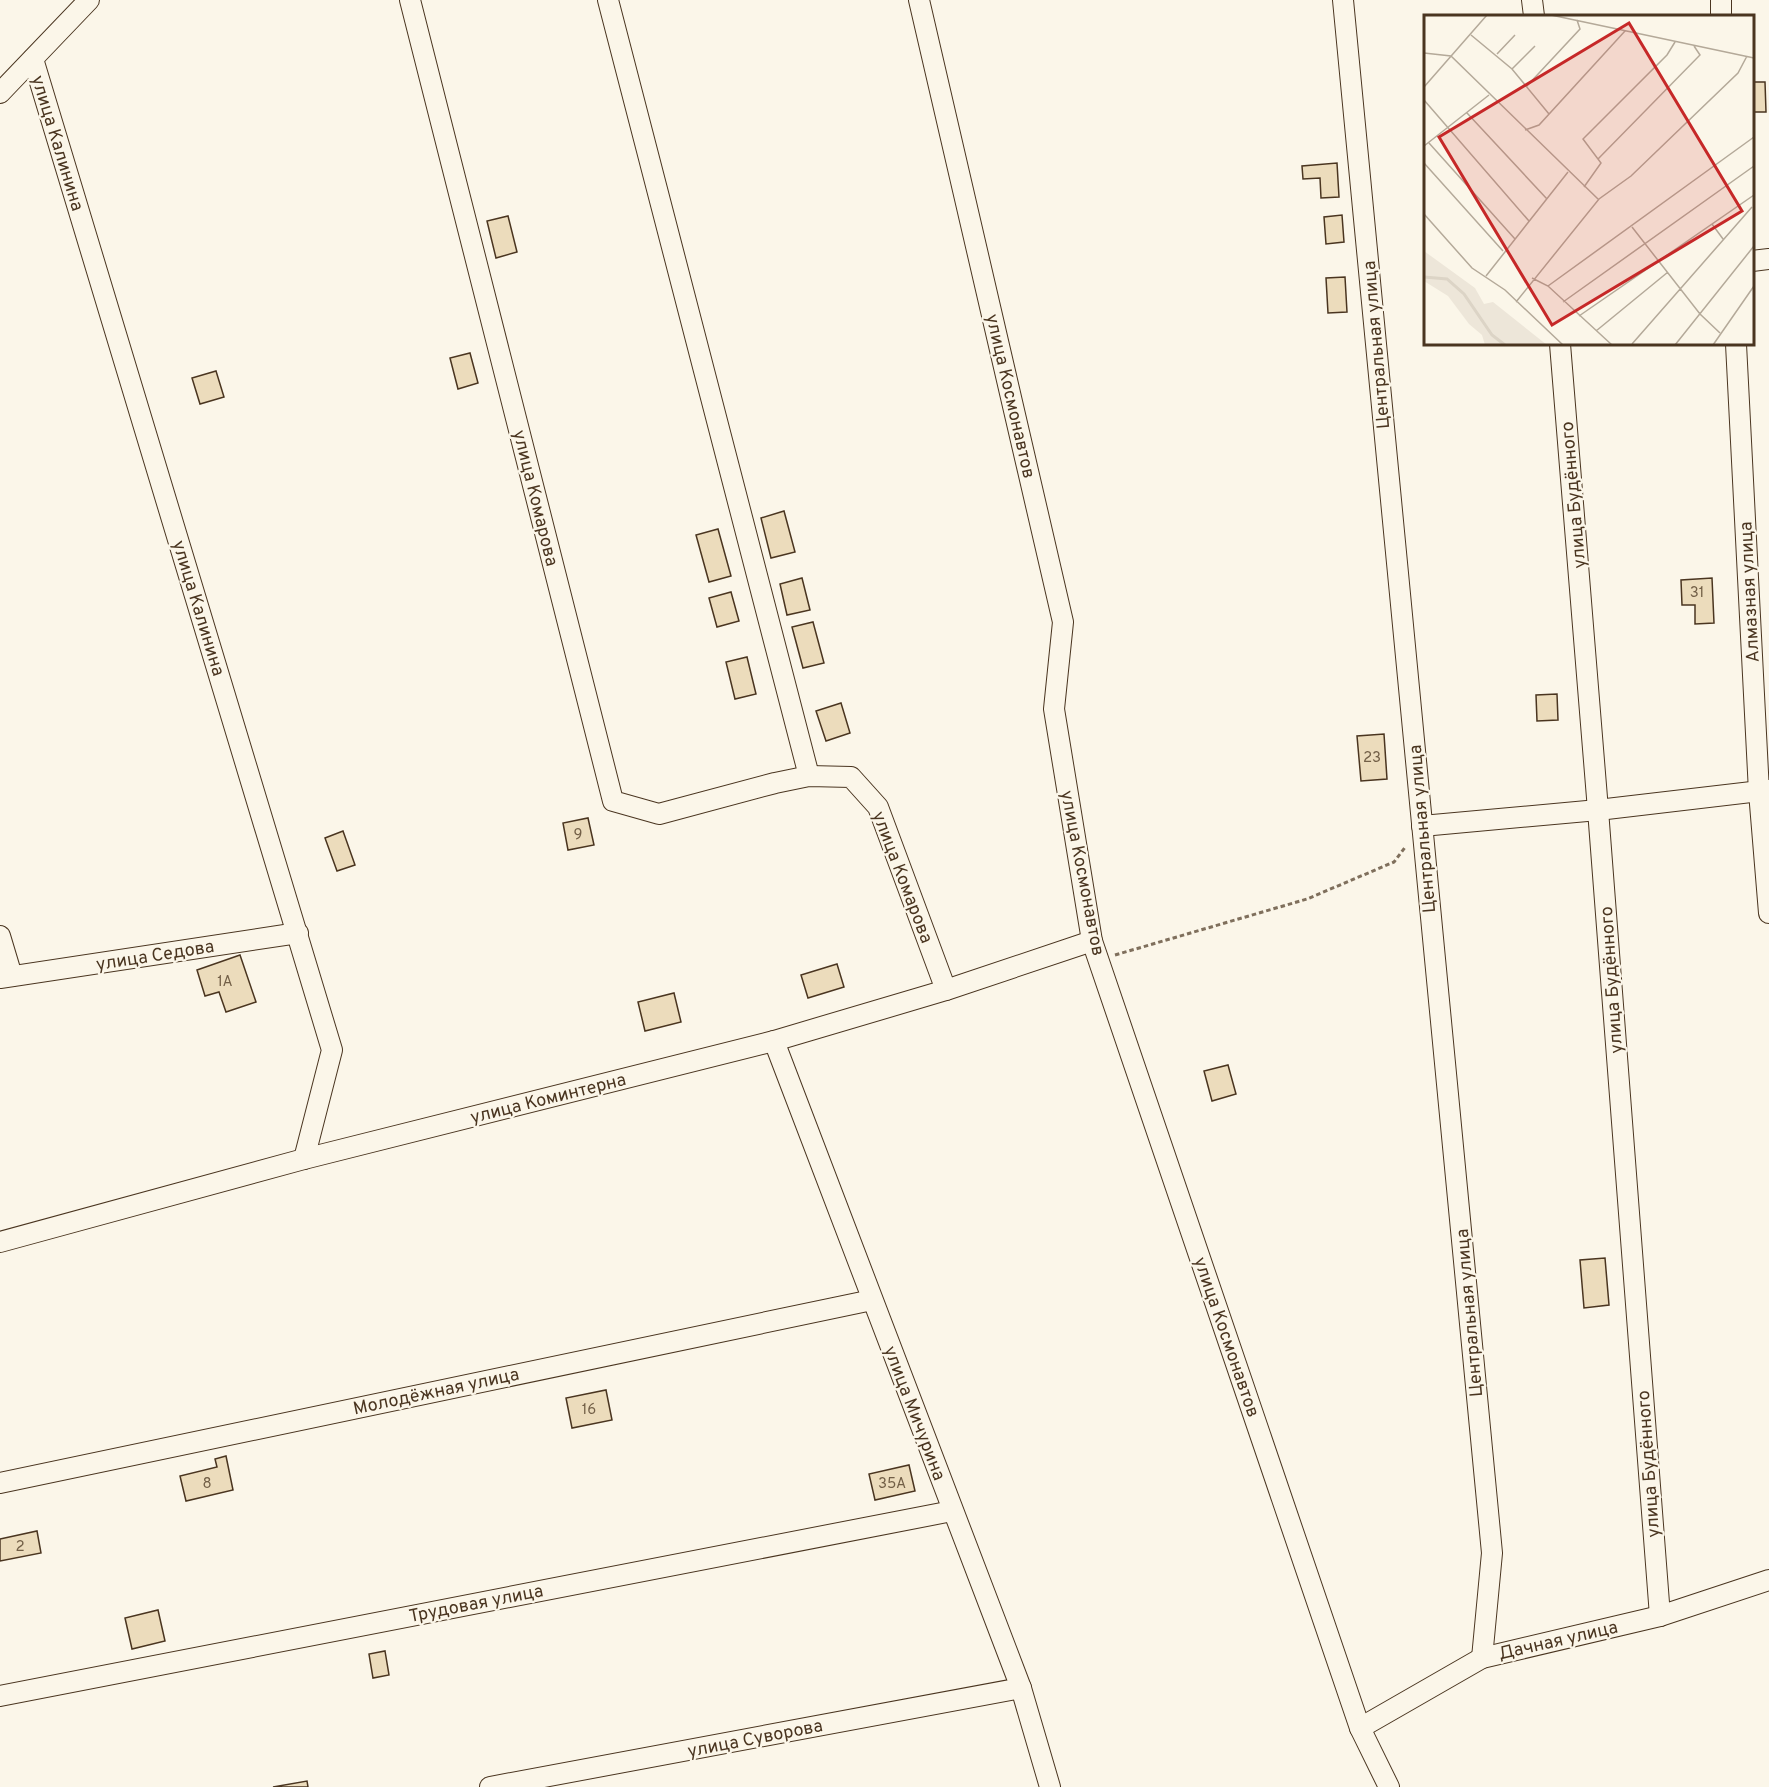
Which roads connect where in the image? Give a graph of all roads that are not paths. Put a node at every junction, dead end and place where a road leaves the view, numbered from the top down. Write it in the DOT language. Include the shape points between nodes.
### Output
graph roads {
  1 [pos="89,0"];
  2 [pos="410,0"];
  3 [pos="608,0"];
  4 [pos="919,0"];
  5 [pos="1343,0"];
  6 [pos="1532,0"];
  7 [pos="1534,15"];
  8 [pos="33,59"];
  9 [pos="0,93"];
  10 [pos="1769,260"];
  11 [pos="1754,261"];
  12 [pos="1560,345"];
  13 [pos="1736,345"];
  14 [pos="809,776"];
  15 [pos="1764,791"];
  16 [pos="1598,810"];
  17 [pos="1422,826"];
  18 [pos="1769,913"];
  19 [pos="298,933"];
  20 [pos="0,936"];
  21 [pos="1096,950"];
  22 [pos="6,977"];
  23 [pos="946,990"];
  24 [pos="774,1041"];
  25 [pos="304,1160"];
  26 [pos="0,1242"];
  27 [pos="872,1300"];
  28 [pos="0,1482"];
  29 [pos="952,1511"];
  30 [pos="1769,1580"];
  31 [pos="1660,1617"];
  32 [pos="1482,1658"];
  33 [pos="1021,1688"];
  34 [pos="0,1696"];
  35 [pos="1360,1728"];
  36 [pos="490,1787"];
  37 [pos="1050,1787"];
  38 [pos="1389,1787"];
  1 -- 8 [label="street"];
  2 -- 14 [label="street, улица Комарова" via="613,801 659,814"];
  3 -- 14 [label="street"];
  4 -- 21 [label="street, улица Космонавтов" via="1064,622 1054,709"];
  5 -- 17 [label="street, Центральная улица"];
  6 -- 7 [label="street"];
  8 -- 9 [label="street"];
  8 -- 19 [label="street, улица Калинина"];
  10 -- 11 [label="street"];
  12 -- 16 [label="street, улица Будённого"];
  13 -- 15 [label="street, Алмазная улица"];
  14 -- 23 [label="street, улица Комарова" via="851,777 878,807"];
  15 -- 16 [label="street"];
  15 -- 18 [label="street, Алмазная улица"];
  16 -- 17 [label="street"];
  16 -- 31 [label="street, улица Будённого"];
  17 -- 32 [label="street, Центральная улица" via="1492,1553"];
  19 -- 22 [label="street, улица Седова"];
  19 -- 25 [label="street, улица Калинина" via="332,1050"];
  20 -- 22 [label="street, улица Седова"];
  21 -- 23 [label="street, улица Коминтерна"];
  21 -- 35 [label="street, улица Космонавтов"];
  23 -- 24 [label="street, улица Коминтерна"];
  24 -- 25 [label="street, улица Коминтерна"];
  24 -- 27 [label="street, улица Мичурина"];
  25 -- 26 [label="street, улица Коминтерна"];
  27 -- 28 [label="street, Молодёжная улица"];
  27 -- 29 [label="street, улица Мичурина"];
  29 -- 33 [label="street, улица Мичурина"];
  29 -- 34 [label="street, Трудовая улица"];
  30 -- 31 [label="street, Дачная улица"];
  31 -- 32 [label="street, Дачная улица"];
  32 -- 35 [label="street, Дачная улица"];
  33 -- 36 [label="street, улица Суворова"];
  33 -- 37 [label="street, улица Мичурина"];
  35 -- 38 [label="street, улица Космонавтов"];
}
